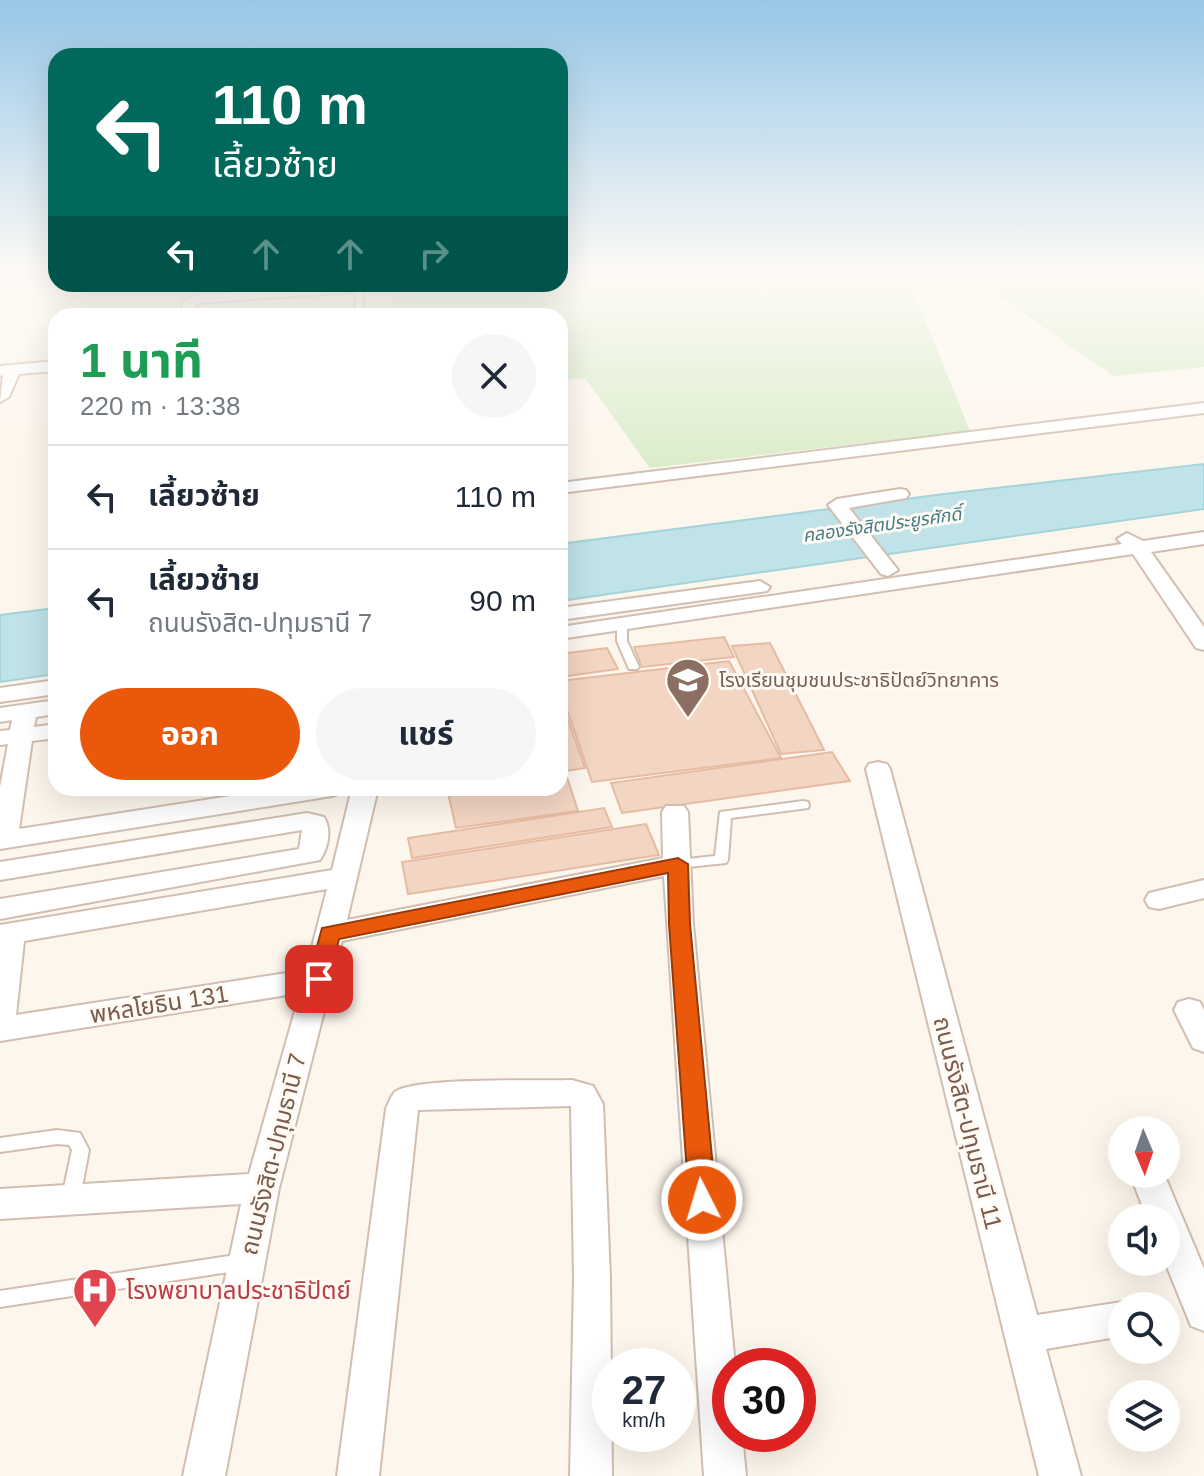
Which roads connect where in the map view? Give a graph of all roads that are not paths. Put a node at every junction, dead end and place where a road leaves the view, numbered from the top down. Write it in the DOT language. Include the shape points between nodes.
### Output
graph roads {
  1 [pos="48,367"];
  2 [pos="6,370"];
  3 [pos="1,397"];
  4 [pos="1204,408"];
  5 [pos="568,487"];
  6 [pos="900,494"];
  7 [pos="1204,526"];
  8 [pos="1204,538"];
  9 [pos="1132,542"];
  10 [pos="885,565"];
  11 [pos="568,613"];
  12 [pos="622,624"];
  13 [pos="568,632"];
  14 [pos="1204,643"];
  15 [pos="633,667"];
  16 [pos="48,688"];
  17 [pos="0,695"];
  18 [pos="48,711"];
  19 [pos="0,715"];
  20 [pos="16,728"];
  21 [pos="48,730"];
  22 [pos="878,769"];
  23 [pos="281,796"];
  24 [pos="363,796"];
  25 [pos="803,805"];
  26 [pos="675,812"];
  27 [pos="2,840"];
  28 [pos="76,858"];
  29 [pos="678,864"];
  30 [pos="0,871"];
  31 [pos="344,877"];
  32 [pos="1204,889"];
  33 [pos="75,896"];
  34 [pos="1159,900"];
  35 [pos="3,926"];
  36 [pos="329,934"];
  37 [pos="319,979"];
  38 [pos="1189,1010"];
  39 [pos="0,1027"];
  40 [pos="1204,1040"];
  41 [pos="0,1145"];
  42 [pos="262,1188"];
  43 [pos="71,1199"];
  44 [pos="0,1204"];
  45 [pos="1180,1256"];
  46 [pos="245,1262"];
  47 [pos="0,1299"];
  48 [pos="1204,1314"];
  49 [pos="1108,1321"];
  50 [pos="1022,1335"];
  51 [pos="204,1476"];
  52 [pos="358,1476"];
  53 [pos="591,1476"];
  54 [pos="725,1476"];
  55 [pos="1060,1476"];
  1 -- 2 [label="street"];
  2 -- 3 [label="street"];
  4 -- 5 [label="street"];
  6 -- 10 [label="street" via="838,507"];
  7 -- 9 [label="street"];
  8 -- 9 [label="street"];
  9 -- 10 [label="street"];
  9 -- 12 [label="street"];
  9 -- 14 [label="street"];
  10 -- 11 [label="street"];
  12 -- 13 [label="street"];
  12 -- 15 [label="lane" via="622,641"];
  16 -- 17 [label="street"];
  18 -- 20 [label="street"];
  19 -- 20 [label="street"];
  20 -- 21 [label="street"];
  20 -- 27 [label="street"];
  22 -- 50 [label="street, ถนนรังสิต-ปทุมธานี 11"];
  23 -- 27 [label="street"];
  24 -- 31 [label="street, ถนนรังสิต-ปทุมธานี 7"];
  25 -- 29 [label="lane" via="725,815 721,860"];
  26 -- 29 [label="street"];
  28 -- 30 [label="street"];
  28 -- 33 [label="street"];
  28 -- 33 [label="street" via="315,823 311,854"];
  29 -- 36 [label="street"];
  29 -- 54 [label="street"];
  31 -- 35 [label="street"];
  31 -- 36 [label="street, ถนนรังสิต-ปทุมธานี 7"];
  32 -- 34 [label="street"];
  33 -- 35 [label="street"];
  35 -- 39 [label="street"];
  36 -- 37 [label="street, ถนนรังสิต-ปทุมธานี 7"];
  37 -- 39 [label="street, พหลโยธิน 131"];
  37 -- 42 [label="street, ถนนรังสิต-ปทุมธานี 7"];
  38 -- 40 [label="street"];
  41 -- 43 [label="lane" via="74,1138 81,1150"];
  42 -- 43 [label="street"];
  42 -- 46 [label="street, ถนนรังสิต-ปทุมธานี 7"];
  43 -- 44 [label="street"];
  45 -- 48 [label="street"];
  46 -- 47 [label="lane"];
  46 -- 51 [label="street, ถนนรังสิต-ปทุมธานี 7"];
  49 -- 50 [label="street"];
  50 -- 55 [label="street, ถนนรังสิต-ปทุมธานี 11"];
  52 -- 53 [label="street" via="402,1109 420,1097 572,1093 582,1095 587,1104"];
}
